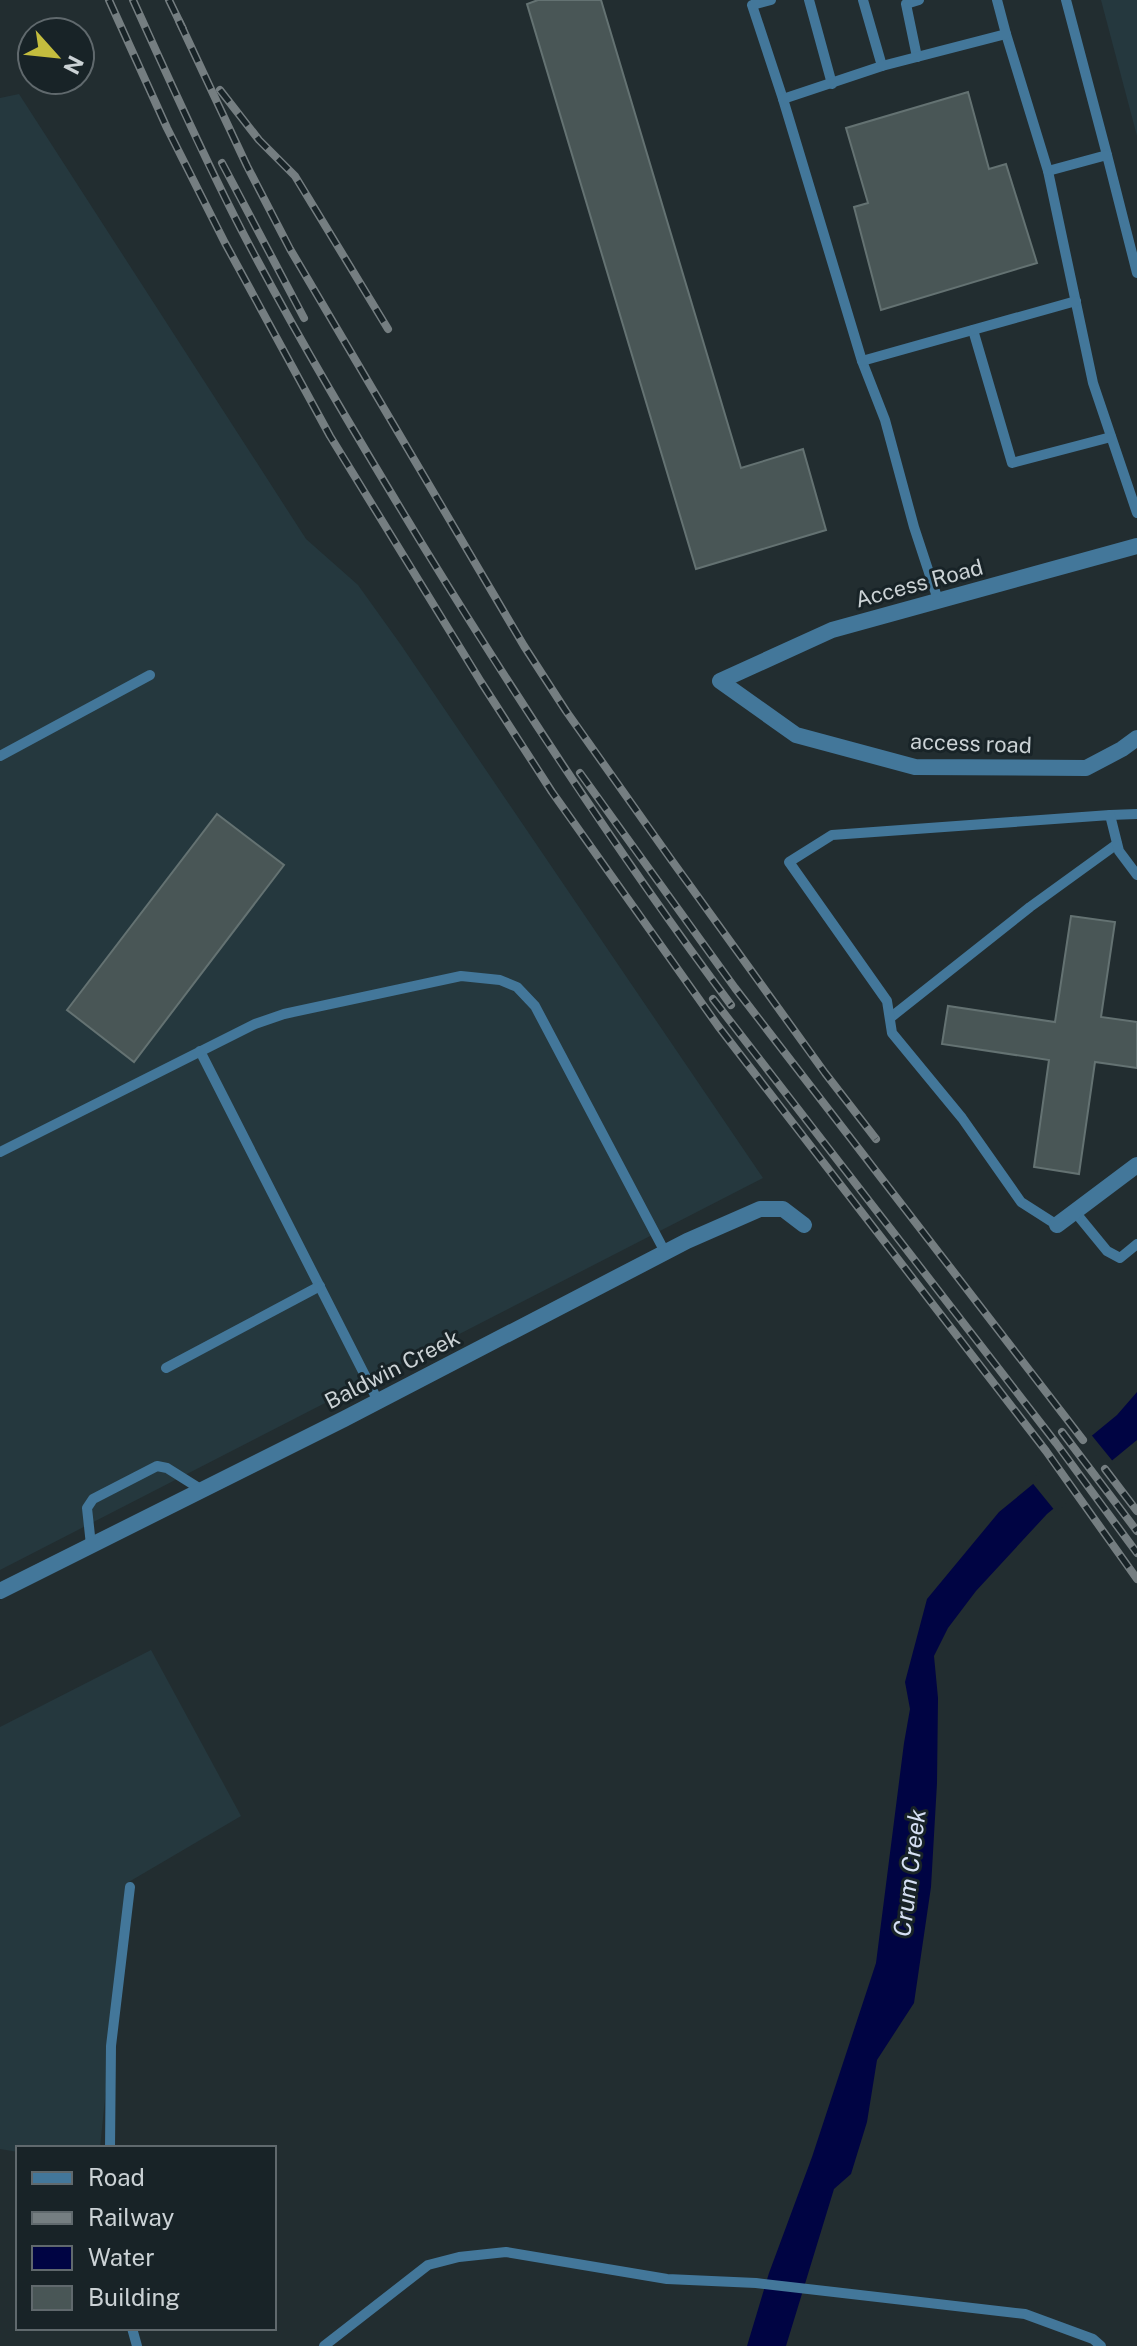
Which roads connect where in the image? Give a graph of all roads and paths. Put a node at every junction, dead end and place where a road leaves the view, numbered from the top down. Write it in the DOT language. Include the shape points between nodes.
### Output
graph roads {
  1 [pos="771,0"];
  2 [pos="809,0"];
  3 [pos="863,0"];
  4 [pos="919,0"];
  5 [pos="997,0"];
  6 [pos="1066,0"];
  7 [pos="1006,34"];
  8 [pos="917,57"];
  9 [pos="882,66"];
  10 [pos="832,84"];
  11 [pos="783,99"];
  12 [pos="1107,155"];
  13 [pos="1048,171"];
  14 [pos="1137,273"];
  15 [pos="1076,301"];
  16 [pos="973,330"];
  17 [pos="862,361"];
  18 [pos="1111,437"];
  19 [pos="1137,513"];
  20 [pos="1137,546"];
  21 [pos="938,600"];
  22 [pos="150,675"];
  23 [pos="720,681"];
  24 [pos="1137,738"];
  25 [pos="0,756"];
  26 [pos="1137,814"];
  27 [pos="1110,815"];
  28 [pos="1117,844"];
  29 [pos="1137,875"];
  30 [pos="890,1018"];
  31 [pos="200,1051"];
  32 [pos="0,1152"];
  33 [pos="1137,1165"];
  34 [pos="1075,1212"];
  35 [pos="804,1225"];
  36 [pos="1057,1225"];
  37 [pos="1137,1244"];
  38 [pos="665,1252"];
  39 [pos="320,1286"];
  40 [pos="166,1368"];
  41 [pos="378,1401"];
  42 [pos="202,1490"];
  43 [pos="91,1545"];
  44 [pos="0,1591"];
  45 [pos="130,1887"];
  46 [pos="110,2146"];
  47 [pos="324,2346"];
  48 [pos="1101,2346"];
  1 -- 11 [label="lane" via="752,5"];
  2 -- 10 [label="lane"];
  3 -- 9 [label="lane"];
  4 -- 8 [label="lane" via="906,4"];
  5 -- 7 [label="lane"];
  6 -- 12 [label="lane"];
  7 -- 8 [label="lane"];
  7 -- 13 [label="lane"];
  8 -- 9 [label="lane"];
  9 -- 10 [label="lane"];
  10 -- 11 [label="lane"];
  11 -- 17 [label="lane"];
  12 -- 13 [label="lane"];
  12 -- 14 [label="lane"];
  13 -- 15 [label="lane"];
  15 -- 16 [label="lane"];
  15 -- 18 [label="lane"];
  16 -- 17 [label="lane"];
  16 -- 18 [label="lane" via="1012,463"];
  17 -- 21 [label="lane" via="885,420"];
  18 -- 19 [label="lane"];
  20 -- 21 [label="street, Access Road"];
  21 -- 23 [label="street, Access Road" via="832,630"];
  22 -- 25 [label="lane"];
  23 -- 24 [label="street, access road" via="796,735 915,767 1086,768"];
  26 -- 27 [label="lane"];
  27 -- 28 [label="lane"];
  27 -- 30 [label="lane" via="832,835 789,862 887,1001"];
  28 -- 29 [label="lane"];
  28 -- 30 [label="lane"];
  30 -- 36 [label="lane" via="892,1033 962,1118 1021,1202"];
  31 -- 32 [label="lane"];
  31 -- 38 [label="lane" via="284,1014 461,976 517,987 535,1006"];
  31 -- 39 [label="lane"];
  33 -- 34 [label="street"];
  34 -- 36 [label="street"];
  34 -- 37 [label="lane" via="1107,1251 1120,1258"];
  35 -- 38 [label="street, Baldwin Creek" via="783,1209 760,1209"];
  38 -- 41 [label="street, Baldwin Creek"];
  39 -- 40 [label="lane"];
  39 -- 41 [label="lane"];
  41 -- 42 [label="street, Baldwin Creek"];
  42 -- 43 [label="street, Baldwin Creek"];
  42 -- 43 [label="lane" via="157,1466 93,1499 87,1508"];
  43 -- 44 [label="street, Baldwin Creek"];
  45 -- 46 [label="lane" via="111,2046"];
  47 -- 48 [label="lane" via="428,2265 506,2252 667,2279 756,2283 1025,2314 1069,2328"];
}
